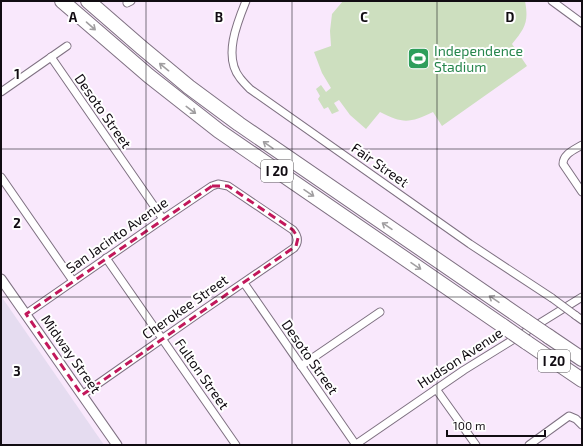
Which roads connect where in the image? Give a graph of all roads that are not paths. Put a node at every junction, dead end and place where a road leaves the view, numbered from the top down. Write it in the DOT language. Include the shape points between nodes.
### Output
graph roads {
  1 [pos="62,1"];
  2 [pos="88,1"];
  3 [pos="246,1"];
  4 [pos="552,1"];
  5 [pos="582,23"];
  6 [pos="67,46"];
  7 [pos="51,58"];
  8 [pos="1,92"];
  9 [pos="582,145"];
  10 [pos="1,177"];
  11 [pos="582,192"];
  12 [pos="163,219"];
  13 [pos="298,238"];
  14 [pos="106,258"];
  15 [pos="1,278"];
  16 [pos="73,281"];
  17 [pos="244,283"];
  18 [pos="582,297"];
  19 [pos="380,312"];
  20 [pos="26,314"];
  21 [pos="582,320"];
  22 [pos="162,339"];
  23 [pos="582,359"];
  24 [pos="301,366"];
  25 [pos="582,380"];
  26 [pos="436,389"];
  27 [pos="82,395"];
  28 [pos="582,425"];
  29 [pos="117,445"];
  30 [pos="236,445"];
  31 [pos="355,445"];
  32 [pos="476,445"];
  33 [pos="529,445"];
  1 -- 25 [label="highway, I 20, one-way, bridge" via="149,76 219,131"];
  23 -- 2 [label="highway, I 20, one-way, bridge" via="239,124 141,48"];
  3 -- 21 [label="street, Fair Street, bridge" via="234,34 231,51 236,73 250,89"];
  4 -- 5 [label="street"];
  6 -- 7 [label="street"];
  7 -- 8 [label="street"];
  7 -- 12 [label="street, Desoto Street"];
  9 -- 11 [label="street" via="563,160 563,164"];
  10 -- 16 [label="street"];
  12 -- 13 [label="street, San Jacinto Avenue" via="212,186 224,184 293,230"];
  12 -- 14 [label="street, San Jacinto Avenue"];
  13 -- 17 [label="street, Cherokee Street" via="294,248"];
  14 -- 16 [label="street, San Jacinto Avenue"];
  14 -- 22 [label="street, Fulton Street"];
  15 -- 20 [label="street, Midway Street"];
  16 -- 20 [label="street, San Jacinto Avenue"];
  17 -- 22 [label="street, Cherokee Street"];
  17 -- 24 [label="street, Desoto Street"];
  18 -- 26 [label="street, Hudson Avenue"];
  19 -- 24 [label="street"];
  20 -- 27 [label="street, Midway Street"];
  22 -- 27 [label="street, Cherokee Street"];
  22 -- 30 [label="street, Fulton Street"];
  24 -- 31 [label="street, Desoto Street"];
  26 -- 31 [label="street, Hudson Avenue"];
  26 -- 32 [label="street"];
  27 -- 29 [label="street, Midway Street"];
  28 -- 33 [label="street" via="569,416"];
}
